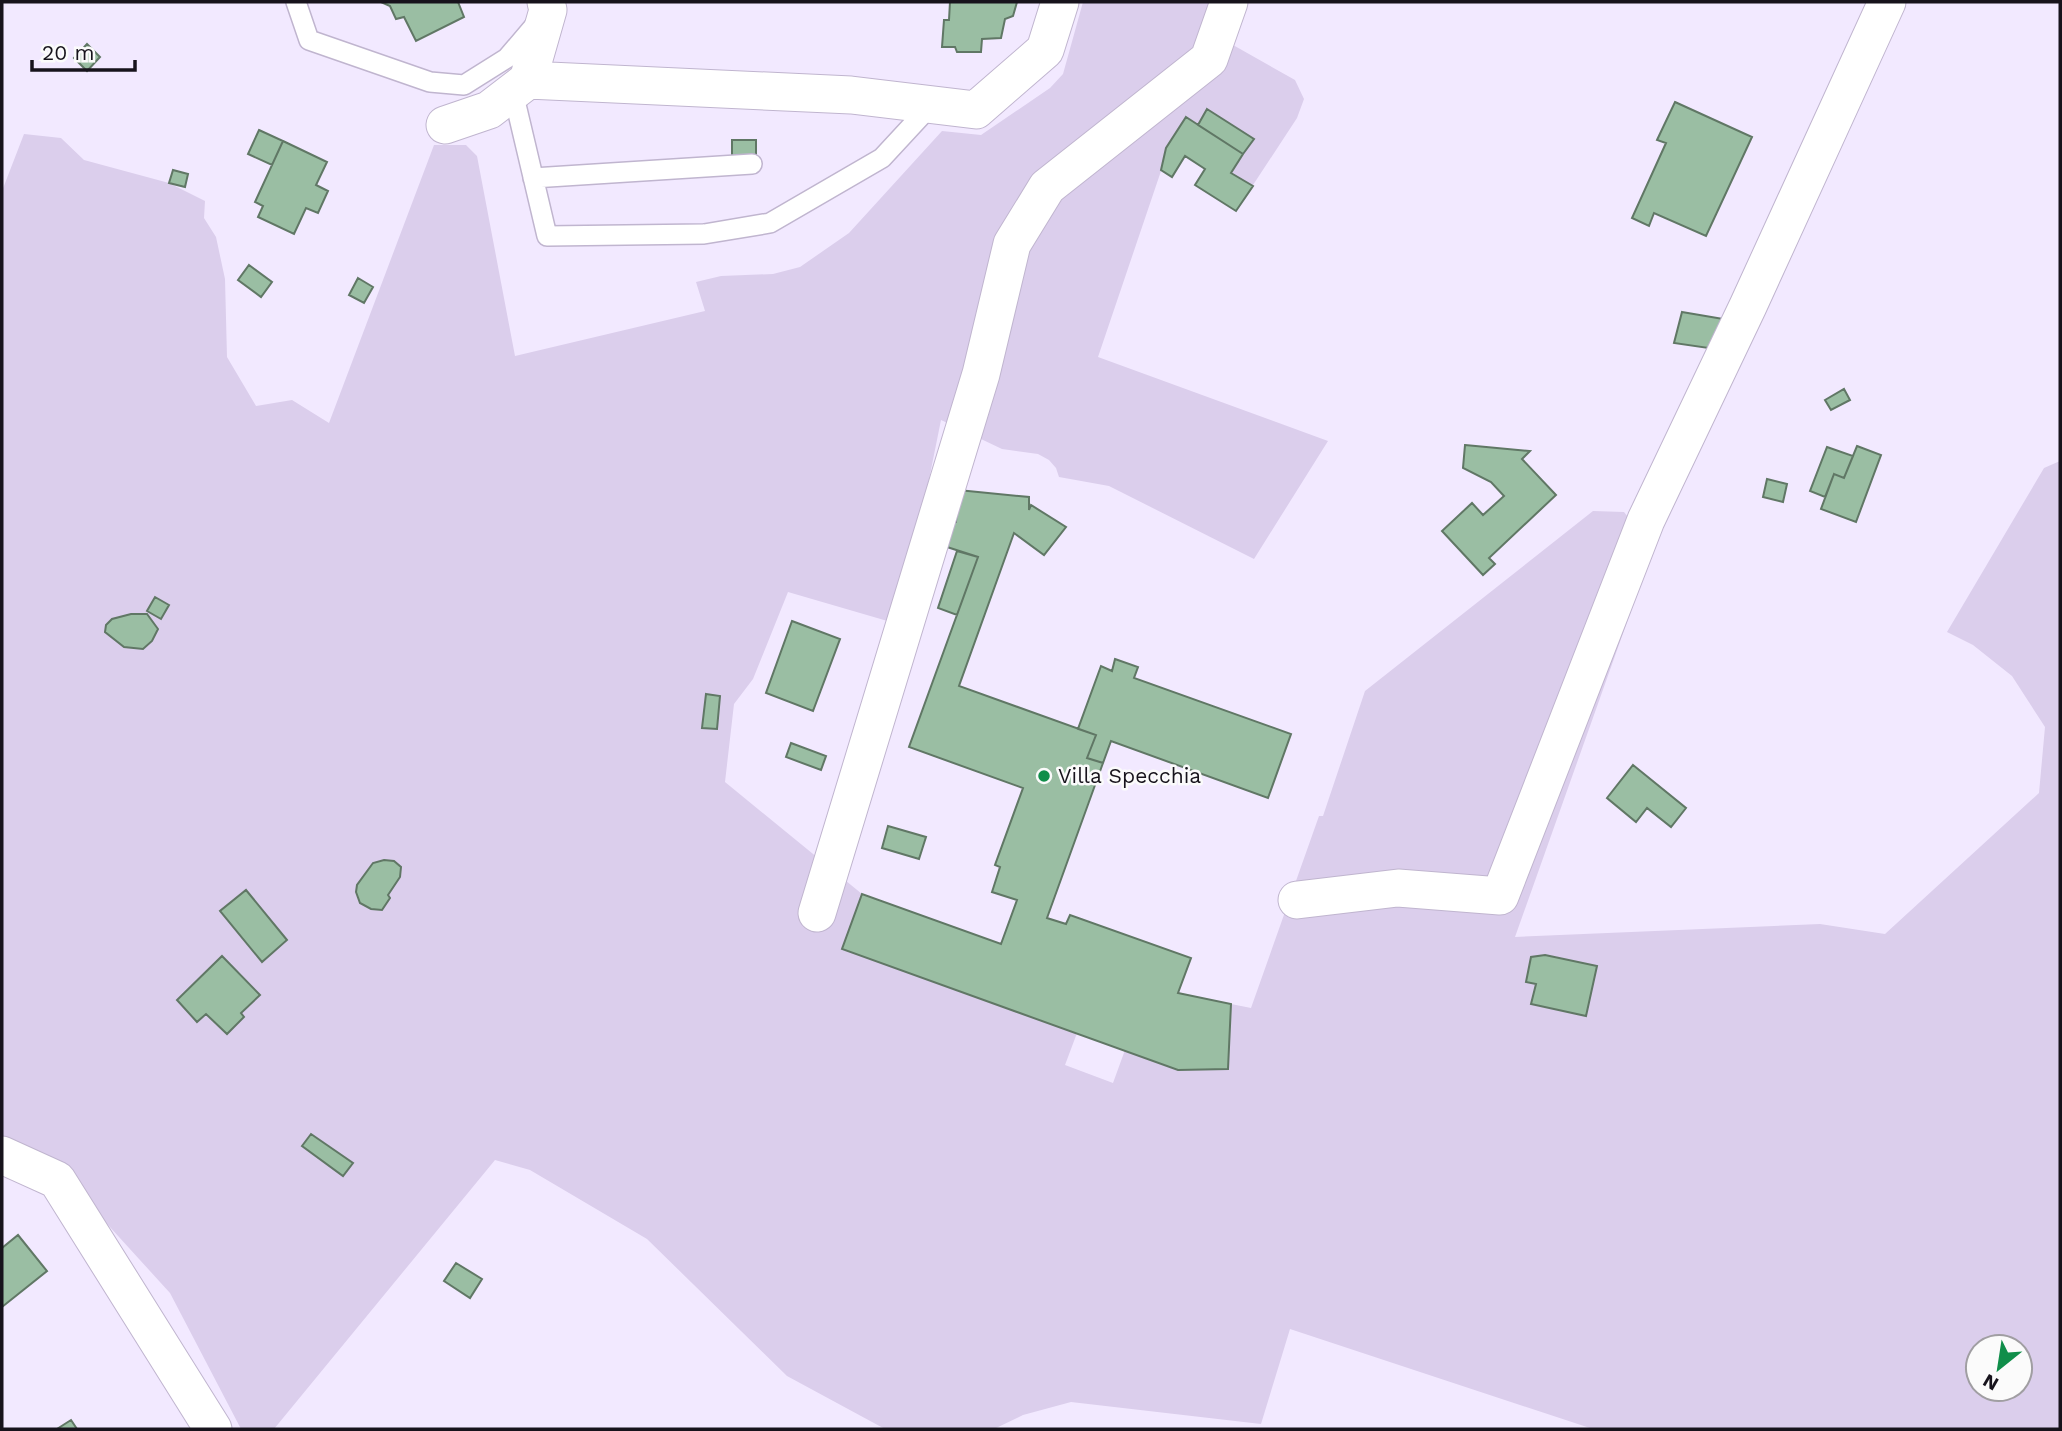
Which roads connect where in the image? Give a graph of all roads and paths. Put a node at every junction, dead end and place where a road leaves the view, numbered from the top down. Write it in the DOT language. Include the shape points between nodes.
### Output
graph roads {
  1 [pos="296,2"];
  2 [pos="1059,2"];
  3 [pos="1228,2"];
  4 [pos="1887,2"];
  5 [pos="547,6"];
  6 [pos="520,86"];
  7 [pos="932,104"];
  8 [pos="444,125"];
  9 [pos="752,164"];
  10 [pos="533,178"];
  11 [pos="1297,900"];
  12 [pos="817,913"];
  13 [pos="2,1155"];
  14 [pos="213,1429"];
  1 -- 5 [label="lane" via="309,40 430,82 464,85 507,58"];
  2 -- 7 [label="street" via="1045,50 976,110"];
  3 -- 12 [label="street" via="1209,59 1047,187 1012,244 981,374"];
  4 -- 11 [label="street" via="1646,520 1500,896 1398,888"];
  5 -- 6 [label="street"];
  6 -- 7 [label="street" via="851,95"];
  6 -- 8 [label="street" via="489,110"];
  6 -- 10 [label="lane"];
  7 -- 10 [label="lane" via="882,158 770,223 704,234 547,236"];
  9 -- 10 [label="lane"];
  13 -- 14 [label="street" via="57,1180"];
}
